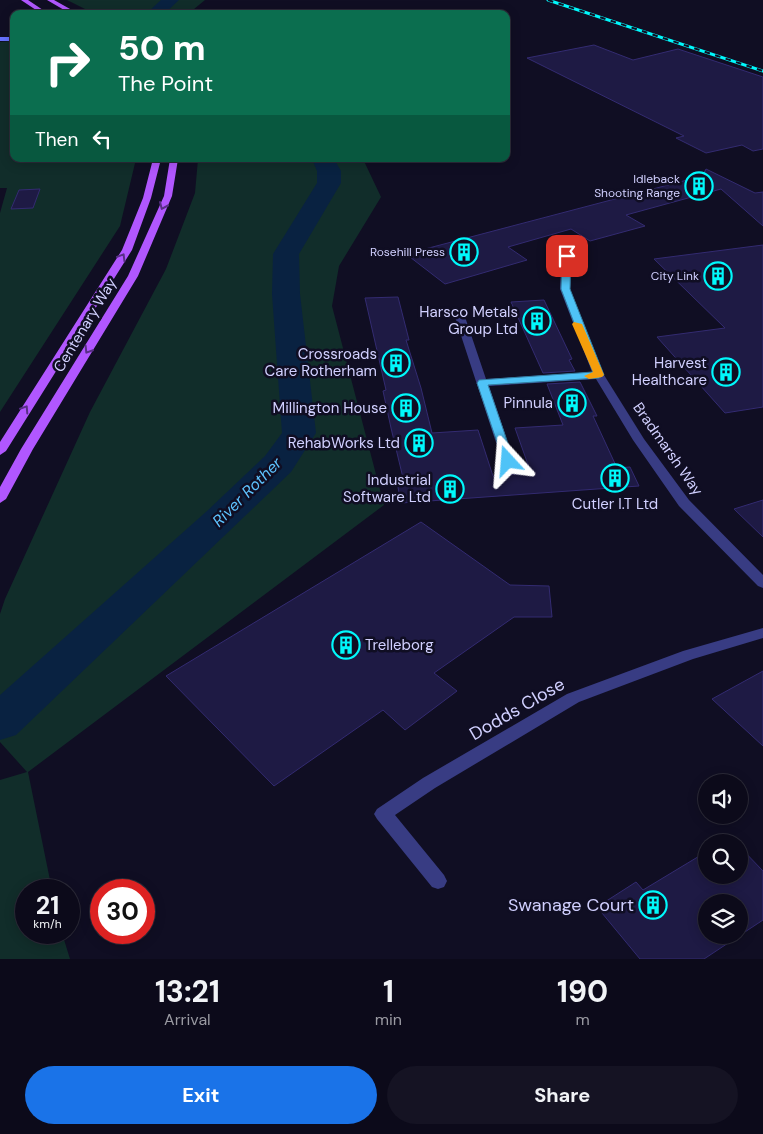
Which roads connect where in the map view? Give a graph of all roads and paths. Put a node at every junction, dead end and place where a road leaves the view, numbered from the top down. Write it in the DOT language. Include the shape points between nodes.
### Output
graph roads {
  1 [pos="24,0"];
  2 [pos="50,0"];
  3 [pos="40,10"];
  4 [pos="69,10"];
  5 [pos="156,162"];
  6 [pos="174,162"];
  7 [pos="567,256"];
  8 [pos="458,312"];
  9 [pos="599,375"];
  10 [pos="482,383"];
  11 [pos="0,451"];
  12 [pos="508,461"];
  13 [pos="0,499"];
  14 [pos="763,583"];
  15 [pos="763,632"];
  16 [pos="438,881"];
  1 -- 3 [label="main road"];
  2 -- 4 [label="main road"];
  11 -- 5 [label="main road, Centenary Way, one-way" via="126,250 147,198"];
  6 -- 13 [label="main road, Centenary Way, one-way" via="168,196 133,276"];
  7 -- 9 [label="street, Bradmarsh Way" via="565,289"];
  8 -- 10 [label="street"];
  9 -- 10 [label="street"];
  9 -- 14 [label="street, Bradmarsh Way" via="639,440 684,502"];
  10 -- 12 [label="street"];
  15 -- 16 [label="street, Dodds Close" via="688,655 573,698 429,782 383,814"];
}
